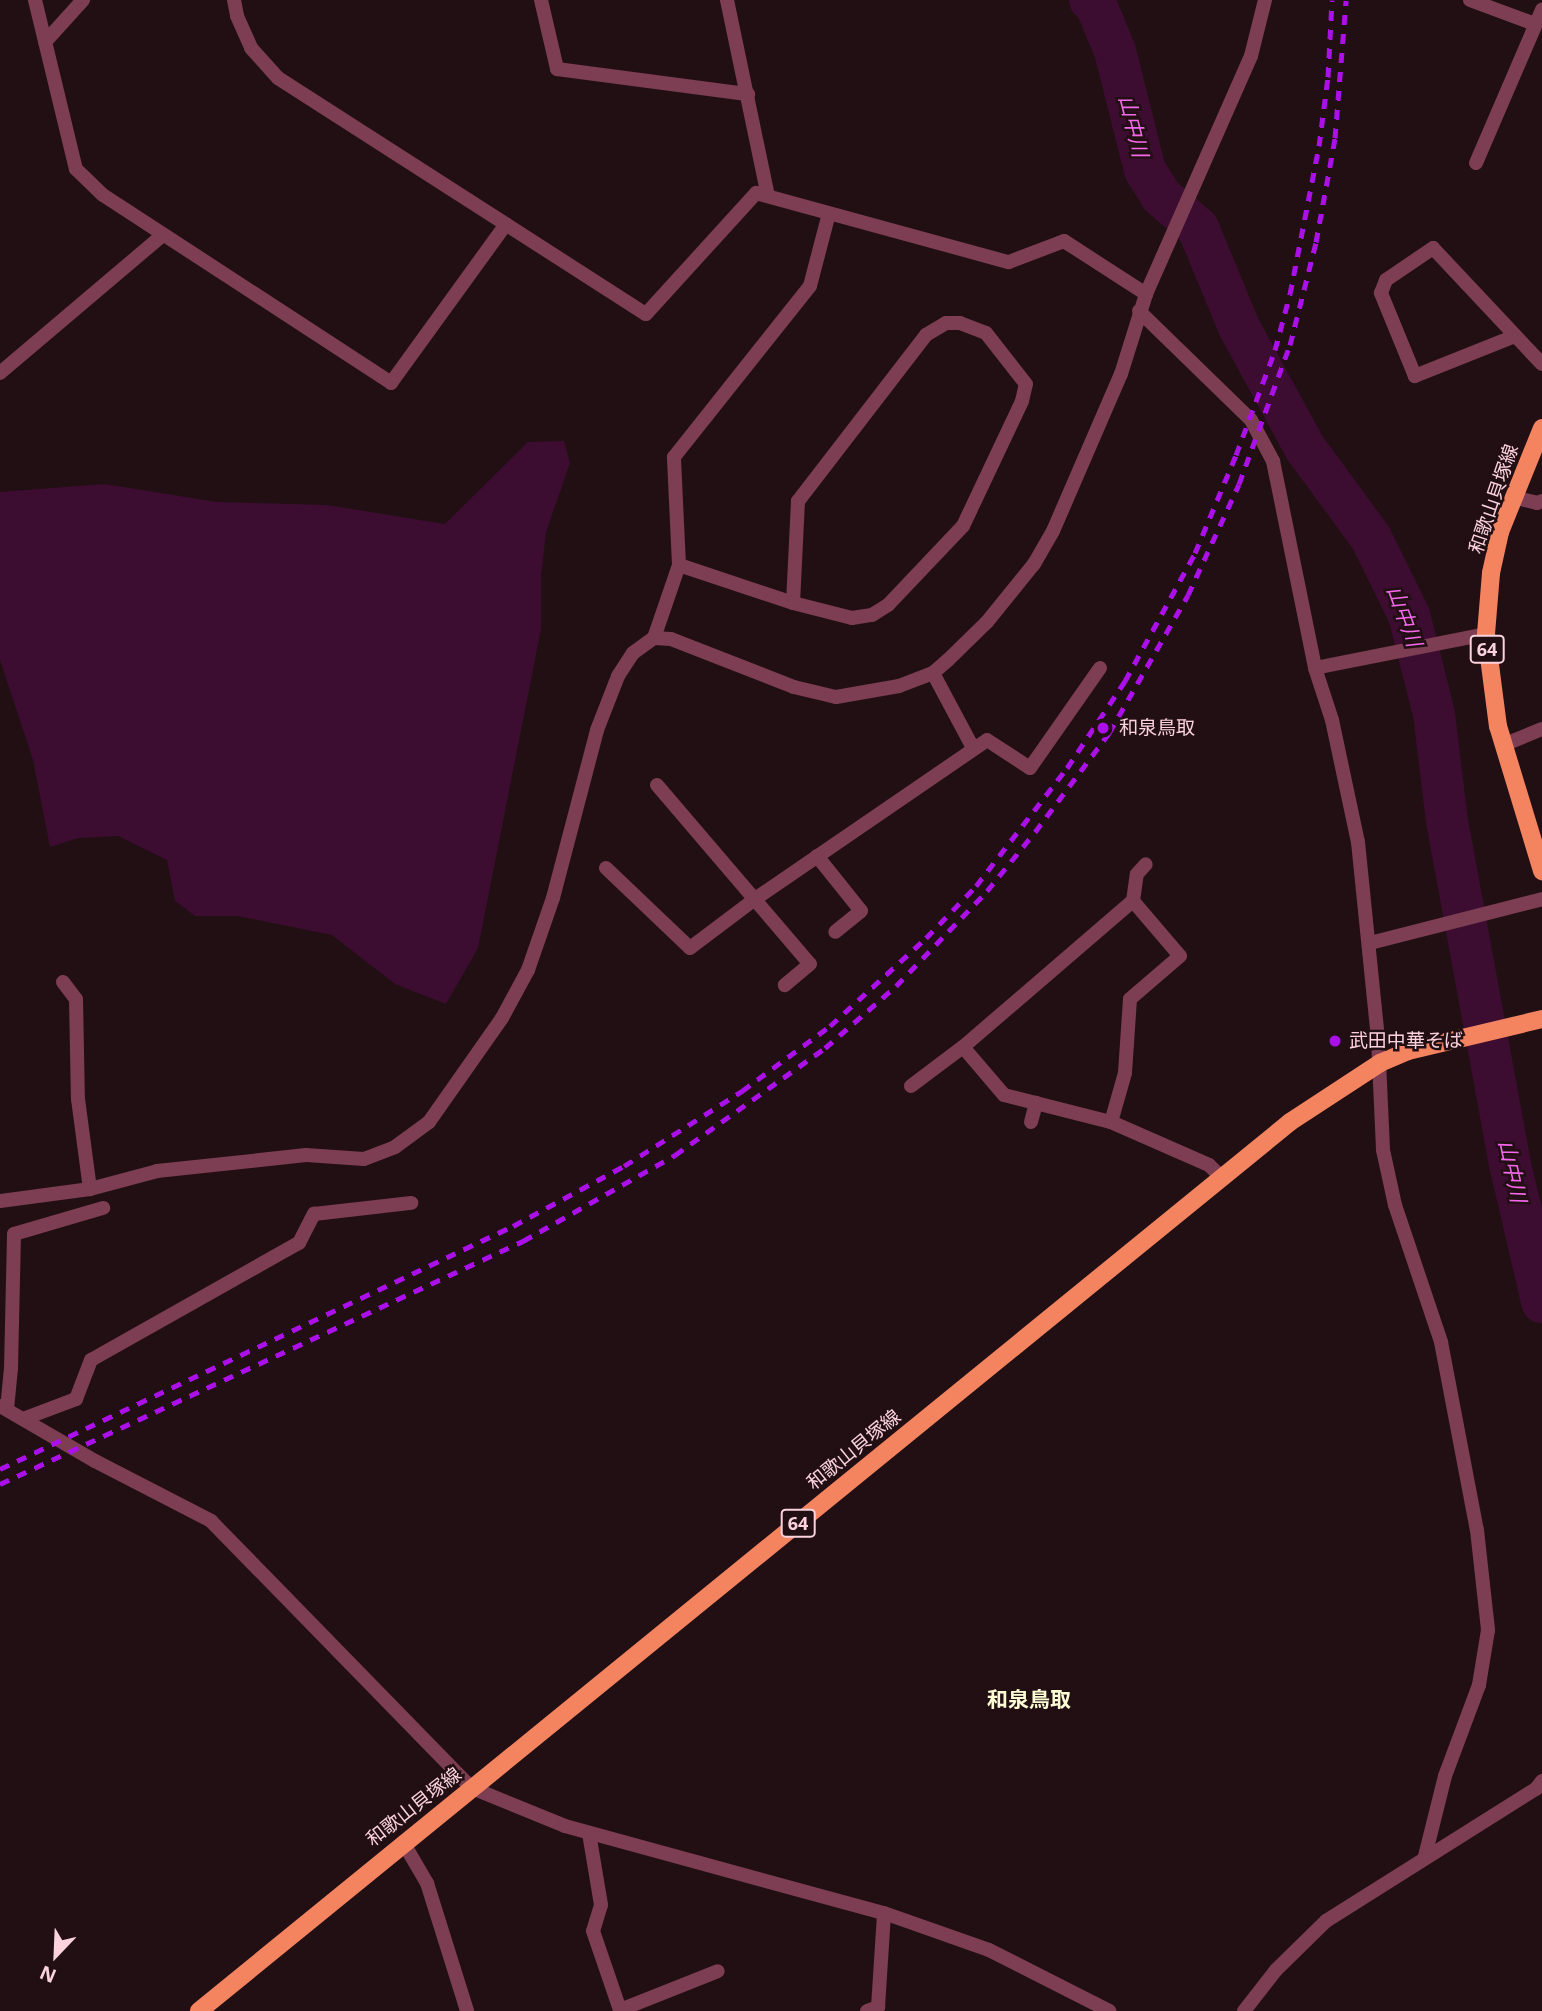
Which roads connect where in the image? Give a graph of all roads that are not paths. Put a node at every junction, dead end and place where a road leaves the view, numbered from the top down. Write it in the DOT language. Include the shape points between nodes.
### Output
graph roads {
  1 [pos="35,0"];
  2 [pos="83,0"];
  3 [pos="234,0"];
  4 [pos="541,0"];
  5 [pos="727,0"];
  6 [pos="1265,0"];
  7 [pos="1470,0"];
  8 [pos="1542,10"];
  9 [pos="1535,24"];
  10 [pos="45,42"];
  11 [pos="748,94"];
  12 [pos="1476,163"];
  13 [pos="768,196"];
  14 [pos="830,213"];
  15 [pos="506,224"];
  16 [pos="163,235"];
  17 [pos="1146,294"];
  18 [pos="1139,311"];
  19 [pos="1515,336"];
  20 [pos="1542,365"];
  21 [pos="0,373"];
  22 [pos="1542,428"];
  23 [pos="1513,497"];
  24 [pos="1542,501"];
  25 [pos="679,565"];
  26 [pos="793,603"];
  27 [pos="1486,634"];
  28 [pos="654,638"];
  29 [pos="1100,668"];
  30 [pos="1315,668"];
  31 [pos="933,673"];
  32 [pos="1542,729"];
  33 [pos="1503,745"];
  34 [pos="973,748"];
  35 [pos="657,785"];
  36 [pos="1536,836"];
  37 [pos="817,856"];
  38 [pos="1146,864"];
  39 [pos="606,868"];
  40 [pos="1542,871"];
  41 [pos="755,899"];
  42 [pos="1542,899"];
  43 [pos="1133,901"];
  44 [pos="835,932"];
  45 [pos="1370,943"];
  46 [pos="62,982"];
  47 [pos="785,985"];
  48 [pos="1542,1019"];
  49 [pos="963,1047"];
  50 [pos="1380,1063"];
  51 [pos="911,1086"];
  52 [pos="1036,1103"];
  53 [pos="1031,1122"];
  54 [pos="1111,1122"];
  55 [pos="1220,1176"];
  56 [pos="90,1189"];
  57 [pos="0,1200"];
  58 [pos="411,1203"];
  59 [pos="103,1208"];
  60 [pos="3,1408"];
  61 [pos="23,1419"];
  62 [pos="1542,1781"];
  63 [pos="472,1788"];
  64 [pos="589,1833"];
  65 [pos="403,1842"];
  66 [pos="1424,1856"];
  67 [pos="884,1913"];
  68 [pos="718,1970"];
  69 [pos="642,2007"];
  70 [pos="199,2011"];
  71 [pos="467,2011"];
  72 [pos="867,2011"];
  73 [pos="1109,2011"];
  74 [pos="1244,2011"];
  1 -- 10 [label="street"];
  2 -- 10 [label="street"];
  3 -- 15 [label="street" via="251,48 278,78"];
  4 -- 11 [label="street" via="556,69"];
  5 -- 11 [label="street"];
  6 -- 17 [label="street" via="1251,56 1233,101"];
  7 -- 9 [label="street"];
  8 -- 9 [label="street"];
  9 -- 12 [label="street"];
  10 -- 16 [label="street" via="76,169 103,195"];
  11 -- 13 [label="street"];
  13 -- 14 [label="street"];
  13 -- 15 [label="street" via="756,193 646,314"];
  14 -- 17 [label="street" via="1009,262 1064,241"];
  14 -- 25 [label="street" via="810,286 674,457"];
  15 -- 16 [label="street" via="391,383"];
  16 -- 21 [label="street"];
  17 -- 18 [label="street"];
  18 -- 30 [label="street" via="1235,403 1264,440 1279,484"];
  18 -- 31 [label="street" via="1121,374 1045,548 988,622"];
  19 -- 19 [label="street" via="1433,248 1386,280 1381,293 1415,376"];
  19 -- 20 [label="street"];
  22 -- 23 [label="main road, 和歌山貝塚線 / 64"];
  23 -- 24 [label="street"];
  23 -- 27 [label="main road, 和歌山貝塚線 / 64" via="1491,573"];
  25 -- 26 [label="street"];
  25 -- 28 [label="street"];
  26 -- 26 [label="street" via="852,618 872,615 888,605 963,526 1003,446 1026,383 986,333 946,323 926,335 799,501"];
  27 -- 30 [label="street"];
  27 -- 33 [label="main road, 和歌山貝塚線 / 64"];
  28 -- 31 [label="street" via="671,639 794,687 836,697 900,686"];
  28 -- 56 [label="street" via="633,653 618,676 597,730 553,898 528,970 502,1018 429,1122 395,1147 364,1159 306,1155 157,1171"];
  29 -- 34 [label="street" via="1030,768 987,740"];
  30 -- 45 [label="street" via="1332,720 1358,842"];
  31 -- 34 [label="street"];
  32 -- 33 [label="street"];
  33 -- 36 [label="main road, 和歌山貝塚線 / 64"];
  34 -- 37 [label="street"];
  35 -- 41 [label="street"];
  36 -- 40 [label="main road, 和歌山貝塚線 / 64"];
  37 -- 41 [label="street"];
  37 -- 44 [label="street" via="861,911"];
  38 -- 43 [label="street" via="1137,874"];
  39 -- 41 [label="street" via="690,948"];
  41 -- 47 [label="street" via="810,964"];
  42 -- 45 [label="street"];
  43 -- 49 [label="street"];
  43 -- 54 [label="street" via="1180,956 1130,999 1125,1073"];
  45 -- 50 [label="street"];
  46 -- 56 [label="street" via="76,999 78,1099"];
  48 -- 50 [label="main road, 和歌山貝塚線 / 64" via="1408,1051"];
  49 -- 51 [label="street"];
  49 -- 52 [label="street" via="1004,1095"];
  50 -- 55 [label="main road, 和歌山貝塚線 / 64" via="1290,1122"];
  50 -- 66 [label="street" via="1388,1179 1441,1342 1476,1530 1488,1630 1479,1685 1445,1776"];
  52 -- 53 [label="street"];
  52 -- 54 [label="street"];
  54 -- 55 [label="street" via="1209,1165"];
  55 -- 63 [label="main road, 和歌山貝塚線 / 64"];
  56 -- 57 [label="street"];
  58 -- 61 [label="street" via="314,1214 299,1243 91,1360 76,1399"];
  59 -- 60 [label="street" via="14,1234 11,1368"];
  60 -- 61 [label="street"];
  61 -- 63 [label="street" via="211,1521"];
  62 -- 66 [label="street"];
  63 -- 64 [label="street"];
  63 -- 65 [label="main road, 和歌山貝塚線 / 64"];
  64 -- 67 [label="street"];
  64 -- 69 [label="street" via="601,1905 593,1931 620,2011"];
  65 -- 70 [label="main road, 和歌山貝塚線 / 64"];
  65 -- 71 [label="street" via="427,1883"];
  66 -- 74 [label="street" via="1326,1921 1276,1970"];
  67 -- 72 [label="street" via="878,2007"];
  67 -- 73 [label="street" via="989,1950"];
  68 -- 69 [label="street"];
}
